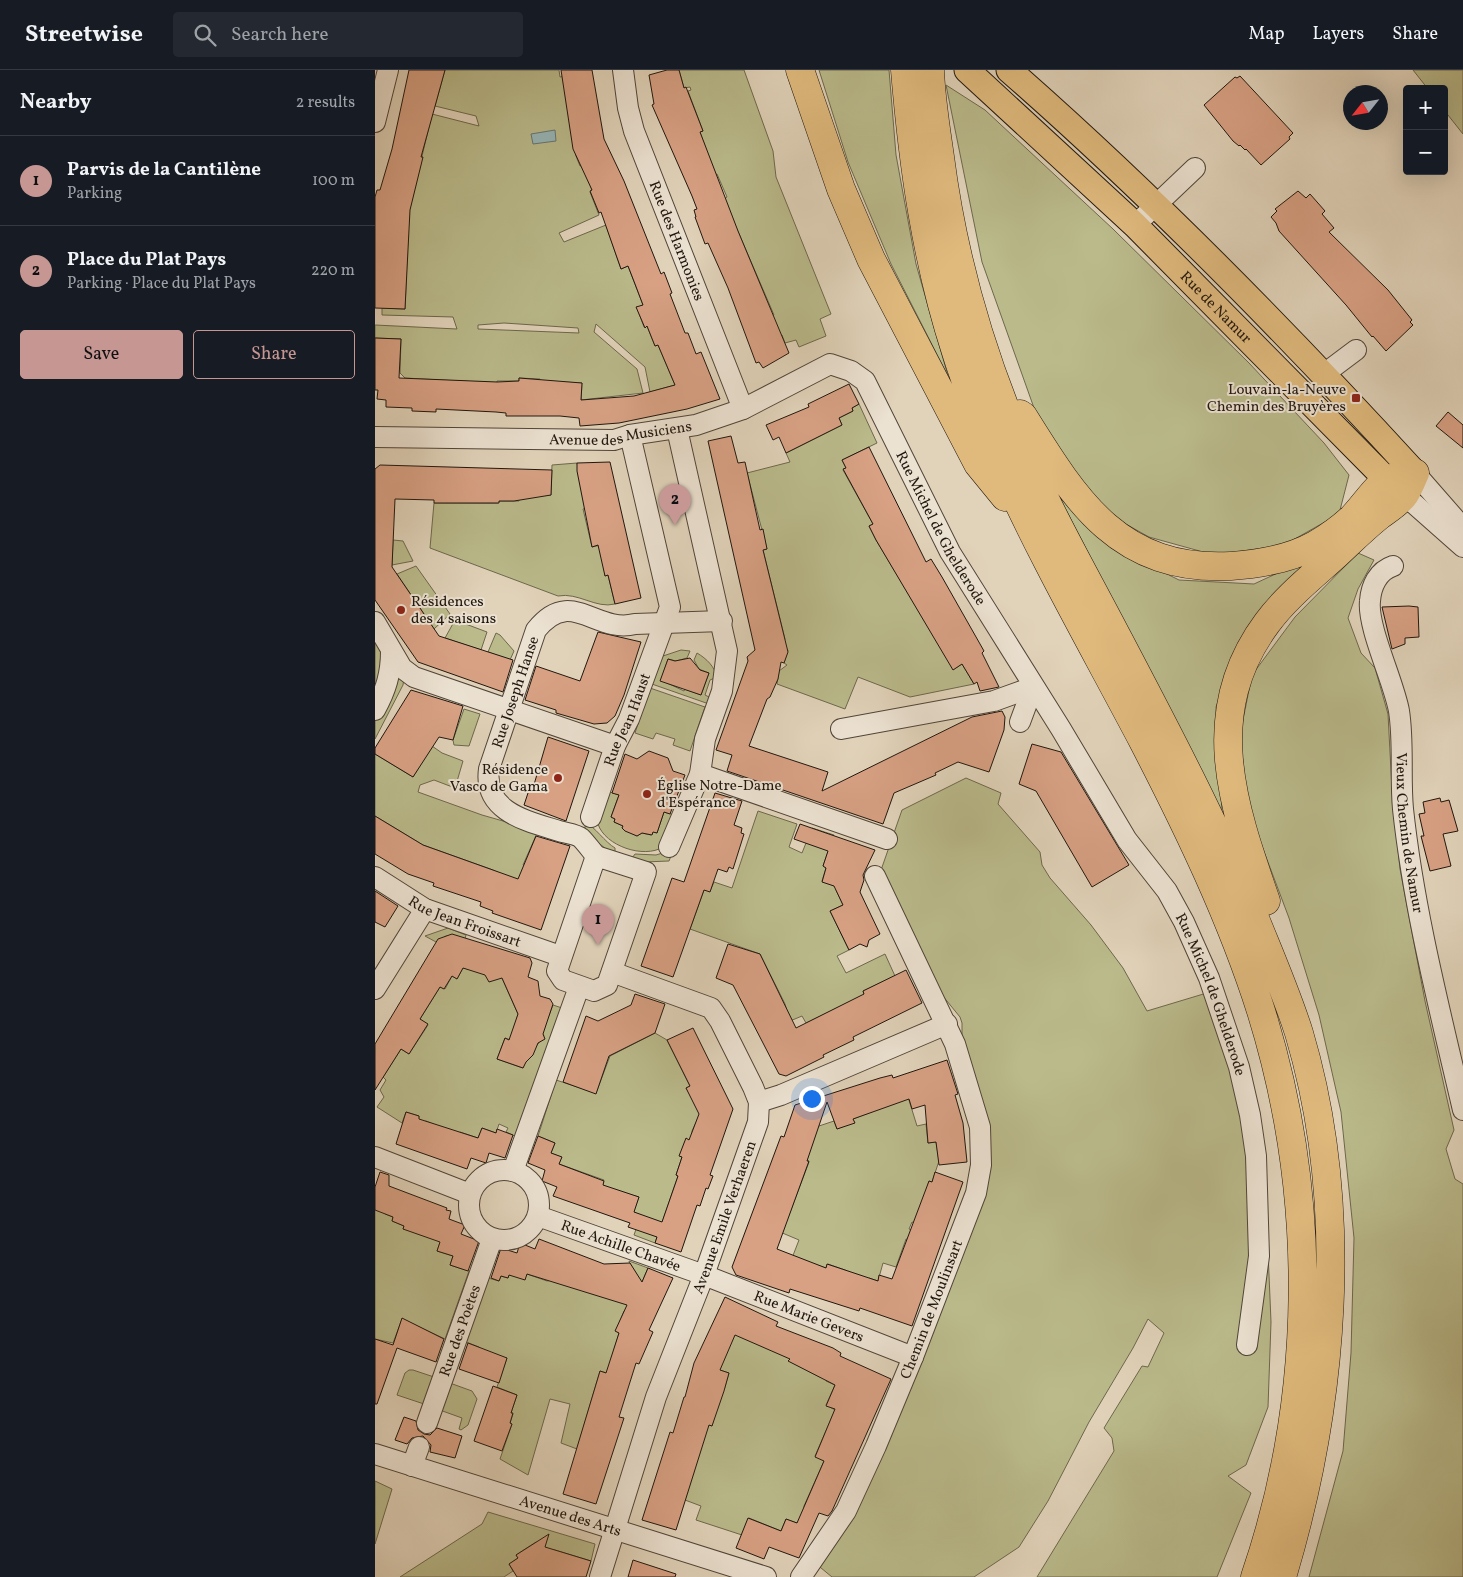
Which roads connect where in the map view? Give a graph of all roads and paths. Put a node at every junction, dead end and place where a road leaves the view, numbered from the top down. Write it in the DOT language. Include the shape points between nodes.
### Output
graph roads {
  1 [pos="389,70"];
  2 [pos="623,70"];
  3 [pos="800,70"];
  4 [pos="905,70"];
  5 [pos="930,70"];
  6 [pos="1009,70"];
  7 [pos="972,75"];
  8 [pos="378,94"];
  9 [pos="375,122"];
  10 [pos="1195,168"];
  11 [pos="1155,206"];
  12 [pos="1135,225"];
  13 [pos="1356,350"];
  14 [pos="851,371"];
  15 [pos="1324,374"];
  16 [pos="1005,408"];
  17 [pos="743,409"];
  18 [pos="677,429"];
  19 [pos="630,435"];
  20 [pos="375,437"];
  21 [pos="1402,483"];
  22 [pos="1029,528"];
  23 [pos="1463,528"];
  24 [pos="1463,547"];
  25 [pos="1393,566"];
  26 [pos="722,621"];
  27 [pos="375,622"];
  28 [pos="665,624"];
  29 [pos="391,651"];
  30 [pos="1033,687"];
  31 [pos="508,709"];
  32 [pos="375,710"];
  33 [pos="1019,722"];
  34 [pos="841,729"];
  35 [pos="615,746"];
  36 [pos="700,774"];
  37 [pos="591,816"];
  38 [pos="887,839"];
  39 [pos="669,847"];
  40 [pos="596,856"];
  41 [pos="875,876"];
  42 [pos="375,877"];
  43 [pos="425,909"];
  44 [pos="561,956"];
  45 [pos="613,972"];
  46 [pos="579,987"];
  47 [pos="375,989"];
  48 [pos="1286,992"];
  49 [pos="947,1024"];
  50 [pos="759,1102"];
  51 [pos="1463,1110"];
  52 [pos="375,1157"];
  53 [pos="513,1171"];
  54 [pos="470,1194"];
  55 [pos="538,1216"];
  56 [pos="492,1239"];
  57 [pos="704,1275"];
  58 [pos="1247,1345"];
  59 [pos="913,1357"];
  60 [pos="1312,1370"];
  61 [pos="1308,1402"];
  62 [pos="427,1423"];
  63 [pos="419,1447"];
  64 [pos="375,1454"];
  65 [pos="412,1466"];
  66 [pos="615,1529"];
  67 [pos="600,1577"];
  68 [pos="766,1577"];
  69 [pos="801,1577"];
  70 [pos="1255,1577"];
  71 [pos="1282,1577"];
  1 -- 8 [label="street"];
  2 -- 17 [label="street, Rue des Harmonies" via="634,131"];
  3 -- 22 [label="highway" via="841,189 875,267 978,464"];
  4 -- 22 [label="highway" via="920,210 935,281 956,355"];
  5 -- 16 [label="highway" via="946,204 960,270"];
  6 -- 11 [label="main road, Rue de Namur"];
  7 -- 12 [label="main road, Rue de Namur"];
  8 -- 9 [label="street"];
  10 -- 11 [label="street"];
  11 -- 12 [label="street"];
  11 -- 15 [label="main road, Rue de Namur"];
  12 -- 21 [label="main road, Rue de Namur"];
  13 -- 15 [label="street"];
  14 -- 17 [label="street, Avenue des Musiciens" via="830,364"];
  14 -- 30 [label="street, Rue Michel de Ghelderode" via="865,381 950,552"];
  15 -- 21 [label="main road, Rue de Namur"];
  16 -- 21 [label="highway" via="1023,416 1079,499 1107,528 1140,550 1189,565 1261,563 1305,550"];
  16 -- 48 [label="highway" via="1052,514 1225,846"];
  17 -- 18 [label="street, Avenue des Musiciens"];
  18 -- 19 [label="street, Avenue des Musiciens"];
  18 -- 26 [label="street"];
  19 -- 20 [label="street, Avenue des Musiciens" via="614,440"];
  19 -- 28 [label="street, Rue Jean Haust" via="670,607"];
  21 -- 23 [label="street, Rue de Namur"];
  21 -- 24 [label="street, Rue de Namur"];
  21 -- 48 [label="highway" via="1362,530 1267,623 1248,654 1233,689 1228,714 1230,782 1283,952"];
  22 -- 60 [label="highway" via="1201,858 1236,940 1261,1012 1279,1077 1300,1204 1303,1310"];
  25 -- 51 [label="street, Vieux Chemin de Namur" via="1374,582 1369,603 1399,710 1403,808 1415,887"];
  26 -- 28 [label="street, Rue Joseph Hanse"];
  26 -- 36 [label="street" via="727,651 722,691 705,739"];
  27 -- 29 [label="street"];
  28 -- 31 [label="street, Rue Joseph Hanse" via="621,626 575,611 553,613 536,630"];
  28 -- 35 [label="street, Rue Jean Haust" via="629,719"];
  29 -- 31 [label="street" via="402,668 414,677"];
  29 -- 32 [label="street" via="387,689"];
  30 -- 33 [label="street"];
  30 -- 34 [label="street" via="994,701"];
  30 -- 58 [label="street, Rue Michel de Ghelderode" via="1127,840 1179,911 1203,961 1231,1038 1250,1115 1258,1182 1259,1256"];
  31 -- 35 [label="street"];
  31 -- 40 [label="street, Rue Joseph Hanse" via="489,769 490,793 512,814 580,837"];
  35 -- 37 [label="street, Rue Jean Haust"];
  36 -- 38 [label="street"];
  36 -- 39 [label="street"];
  40 -- 44 [label="street"];
  40 -- 45 [label="street" via="646,872"];
  41 -- 49 [label="street, Chemin de Moulinsart"];
  42 -- 43 [label="street, Rue Jean Froissart"];
  43 -- 44 [label="street, Rue Jean Froissart"];
  43 -- 47 [label="street"];
  44 -- 46 [label="street" via="557,970 563,980"];
  45 -- 46 [label="street" via="607,985 594,991"];
  45 -- 50 [label="street" via="711,1008 721,1020"];
  46 -- 53 [label="street"];
  48 -- 60 [label="highway" via="1300,1037 1321,1138 1330,1209 1329,1306"];
  49 -- 50 [label="street"];
  49 -- 59 [label="street, Chemin de Moulinsart" via="980,1127 981,1165 976,1193"];
  50 -- 57 [label="street, Avenue Emile Verhaeren" via="758,1122"];
  52 -- 54 [label="street"];
  53 -- 54 [label="street" via="499,1170 485,1175"];
  53 -- 55 [label="street" via="533,1186 539,1198"];
  54 -- 56 [label="street" via="471,1217 480,1231"];
  55 -- 56 [label="street" via="531,1228 517,1238"];
  55 -- 57 [label="street, Rue Achille Chavée"];
  56 -- 62 [label="street, Rue des Poètes"];
  57 -- 59 [label="street, Rue Marie Gevers"];
  57 -- 66 [label="street, Avenue Emile Verhaeren" via="656,1397"];
  59 -- 69 [label="street, Chemin de Moulinsart" via="846,1511"];
  60 -- 61 [label="highway"];
  61 -- 70 [label="highway"];
  61 -- 71 [label="highway" via="1294,1538"];
  63 -- 65 [label="street"];
  64 -- 65 [label="street, Avenue des Arts"];
  65 -- 66 [label="street, Avenue des Arts"];
  66 -- 67 [label="street, Avenue Emile Verhaeren"];
  66 -- 68 [label="street, Avenue des Arts"];
}
